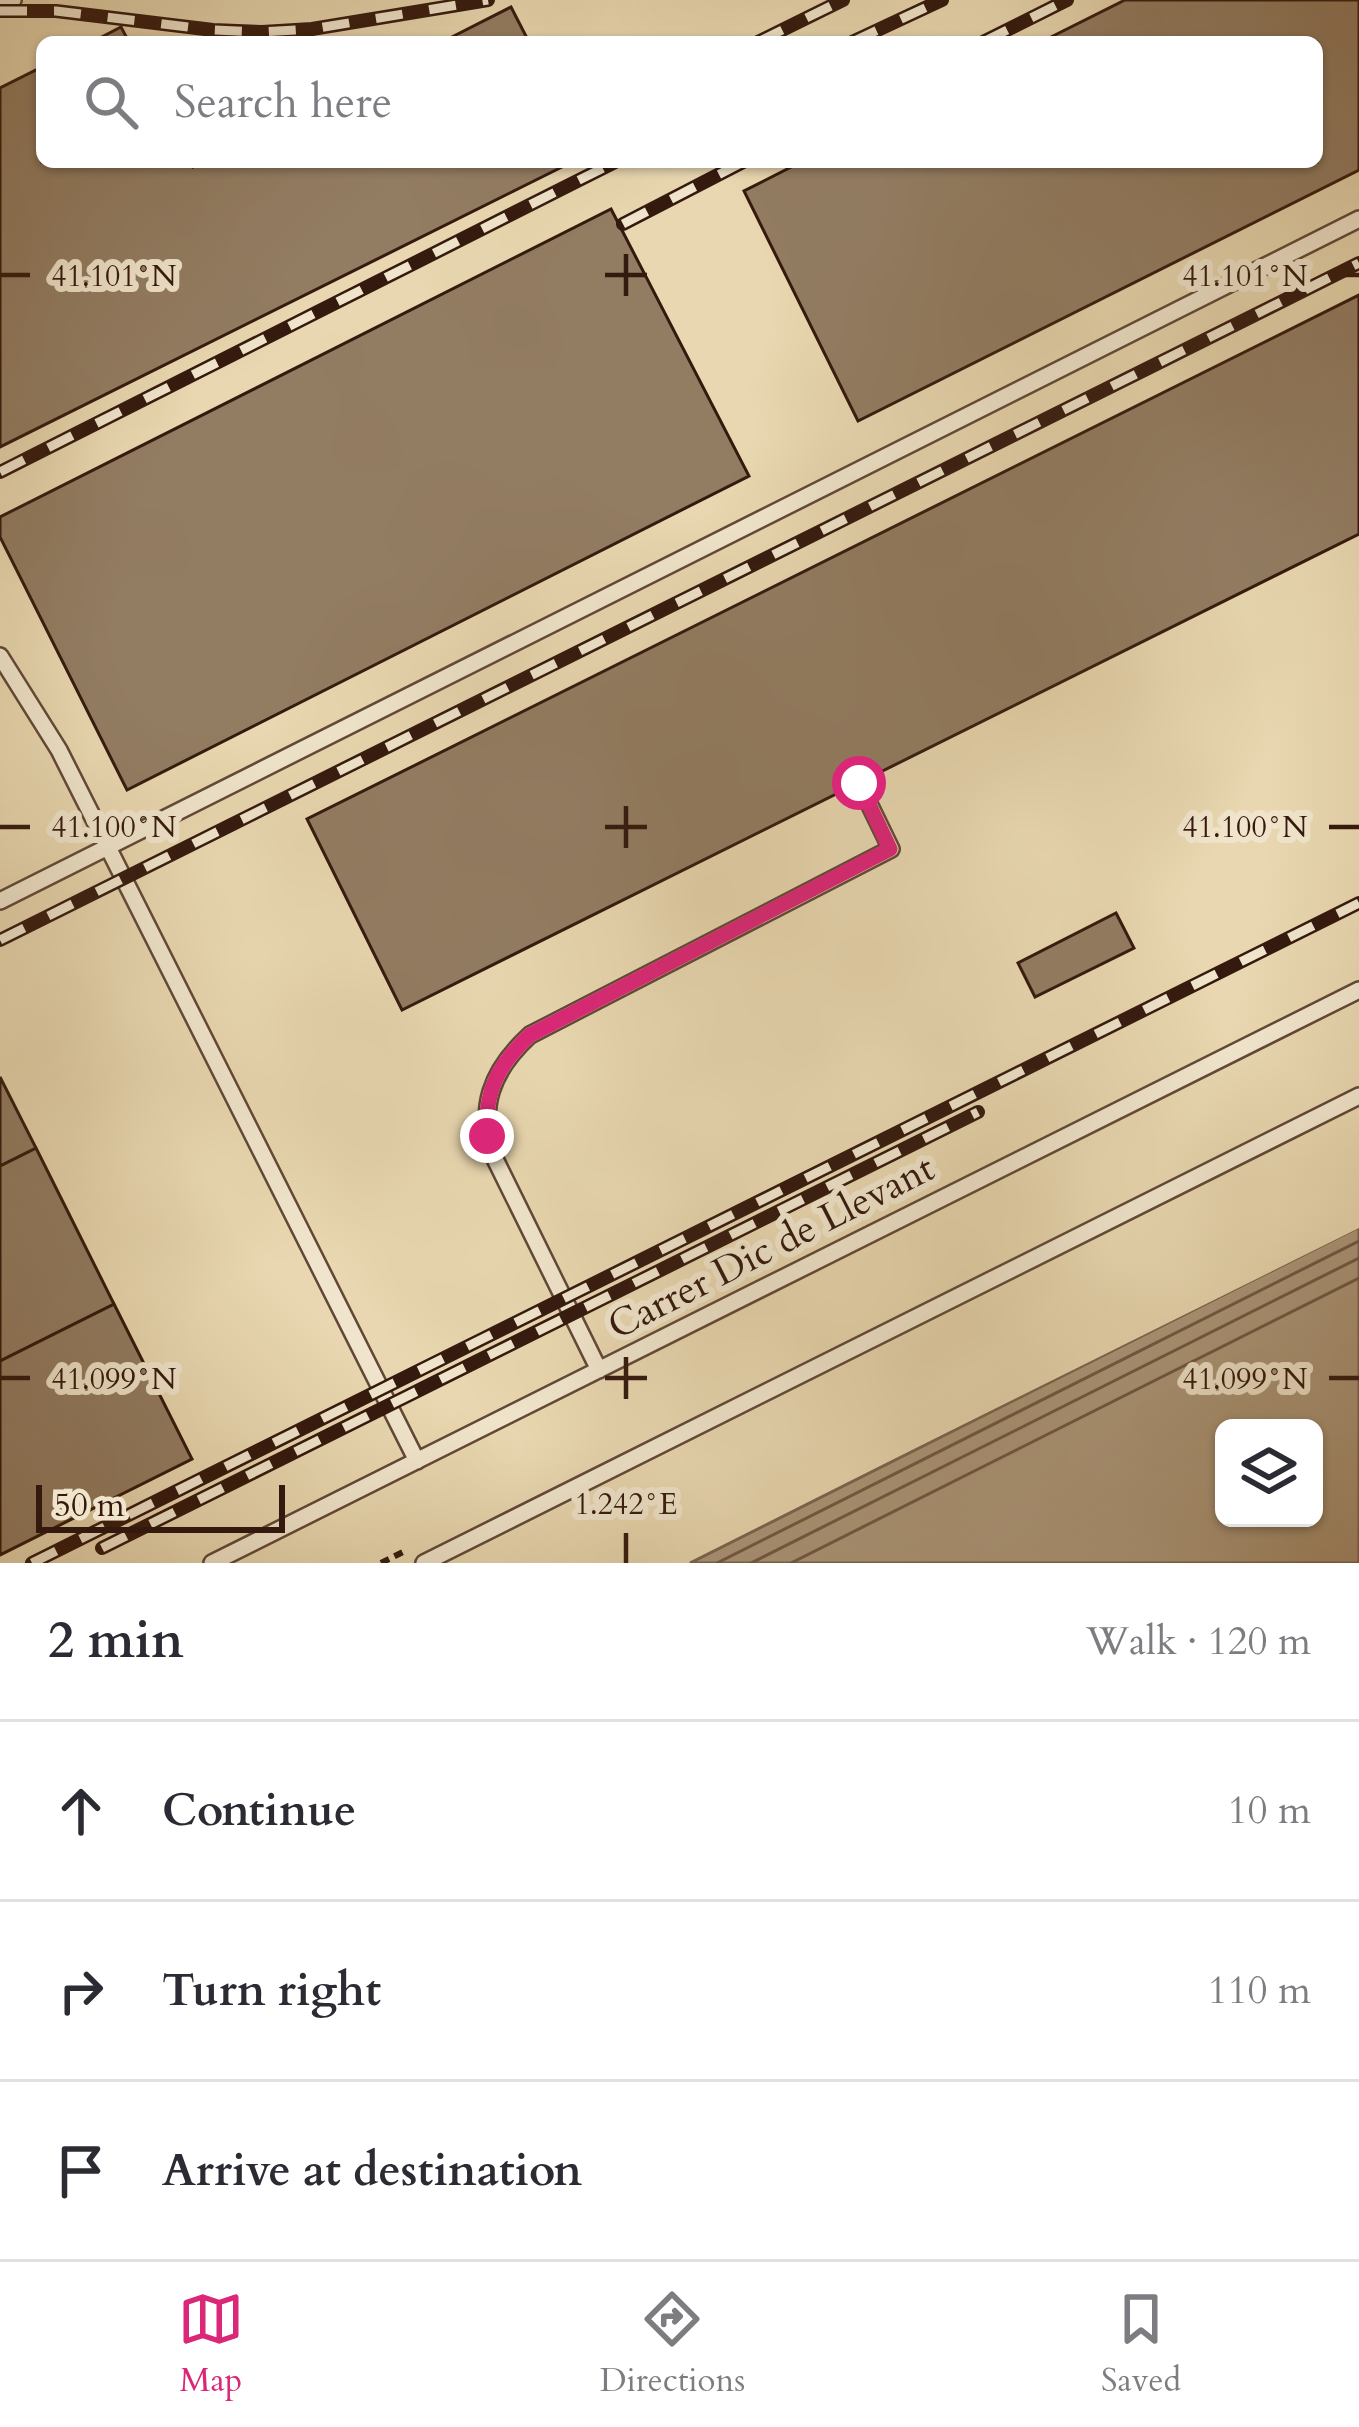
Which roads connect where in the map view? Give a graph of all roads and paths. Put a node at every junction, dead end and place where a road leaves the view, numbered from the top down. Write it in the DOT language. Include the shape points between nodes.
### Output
graph roads {
  1 [pos="13,0"];
  2 [pos="0,7"];
  3 [pos="1359,219"];
  4 [pos="0,656"];
  5 [pos="859,783"];
  6 [pos="108,847"];
  7 [pos="0,902"];
  8 [pos="1359,990"];
  9 [pos="1359,1096"];
  10 [pos="599,1370"];
  11 [pos="417,1461"];
  12 [pos="212,1563"];
  13 [pos="424,1563"];
  1 -- 2 [label="lane"];
  3 -- 6 [label="lane"];
  4 -- 6 [label="lane"];
  5 -- 10 [label="lane" via="890,849 530,1035 499,1067 487,1136"];
  6 -- 7 [label="lane"];
  6 -- 11 [label="lane"];
  8 -- 10 [label="lane, Carrer Dic de Llevant"];
  9 -- 13 [label="lane"];
  10 -- 11 [label="lane, Carrer Dic de Llevant"];
  11 -- 12 [label="lane, Carrer Dic de Llevant"];
}
